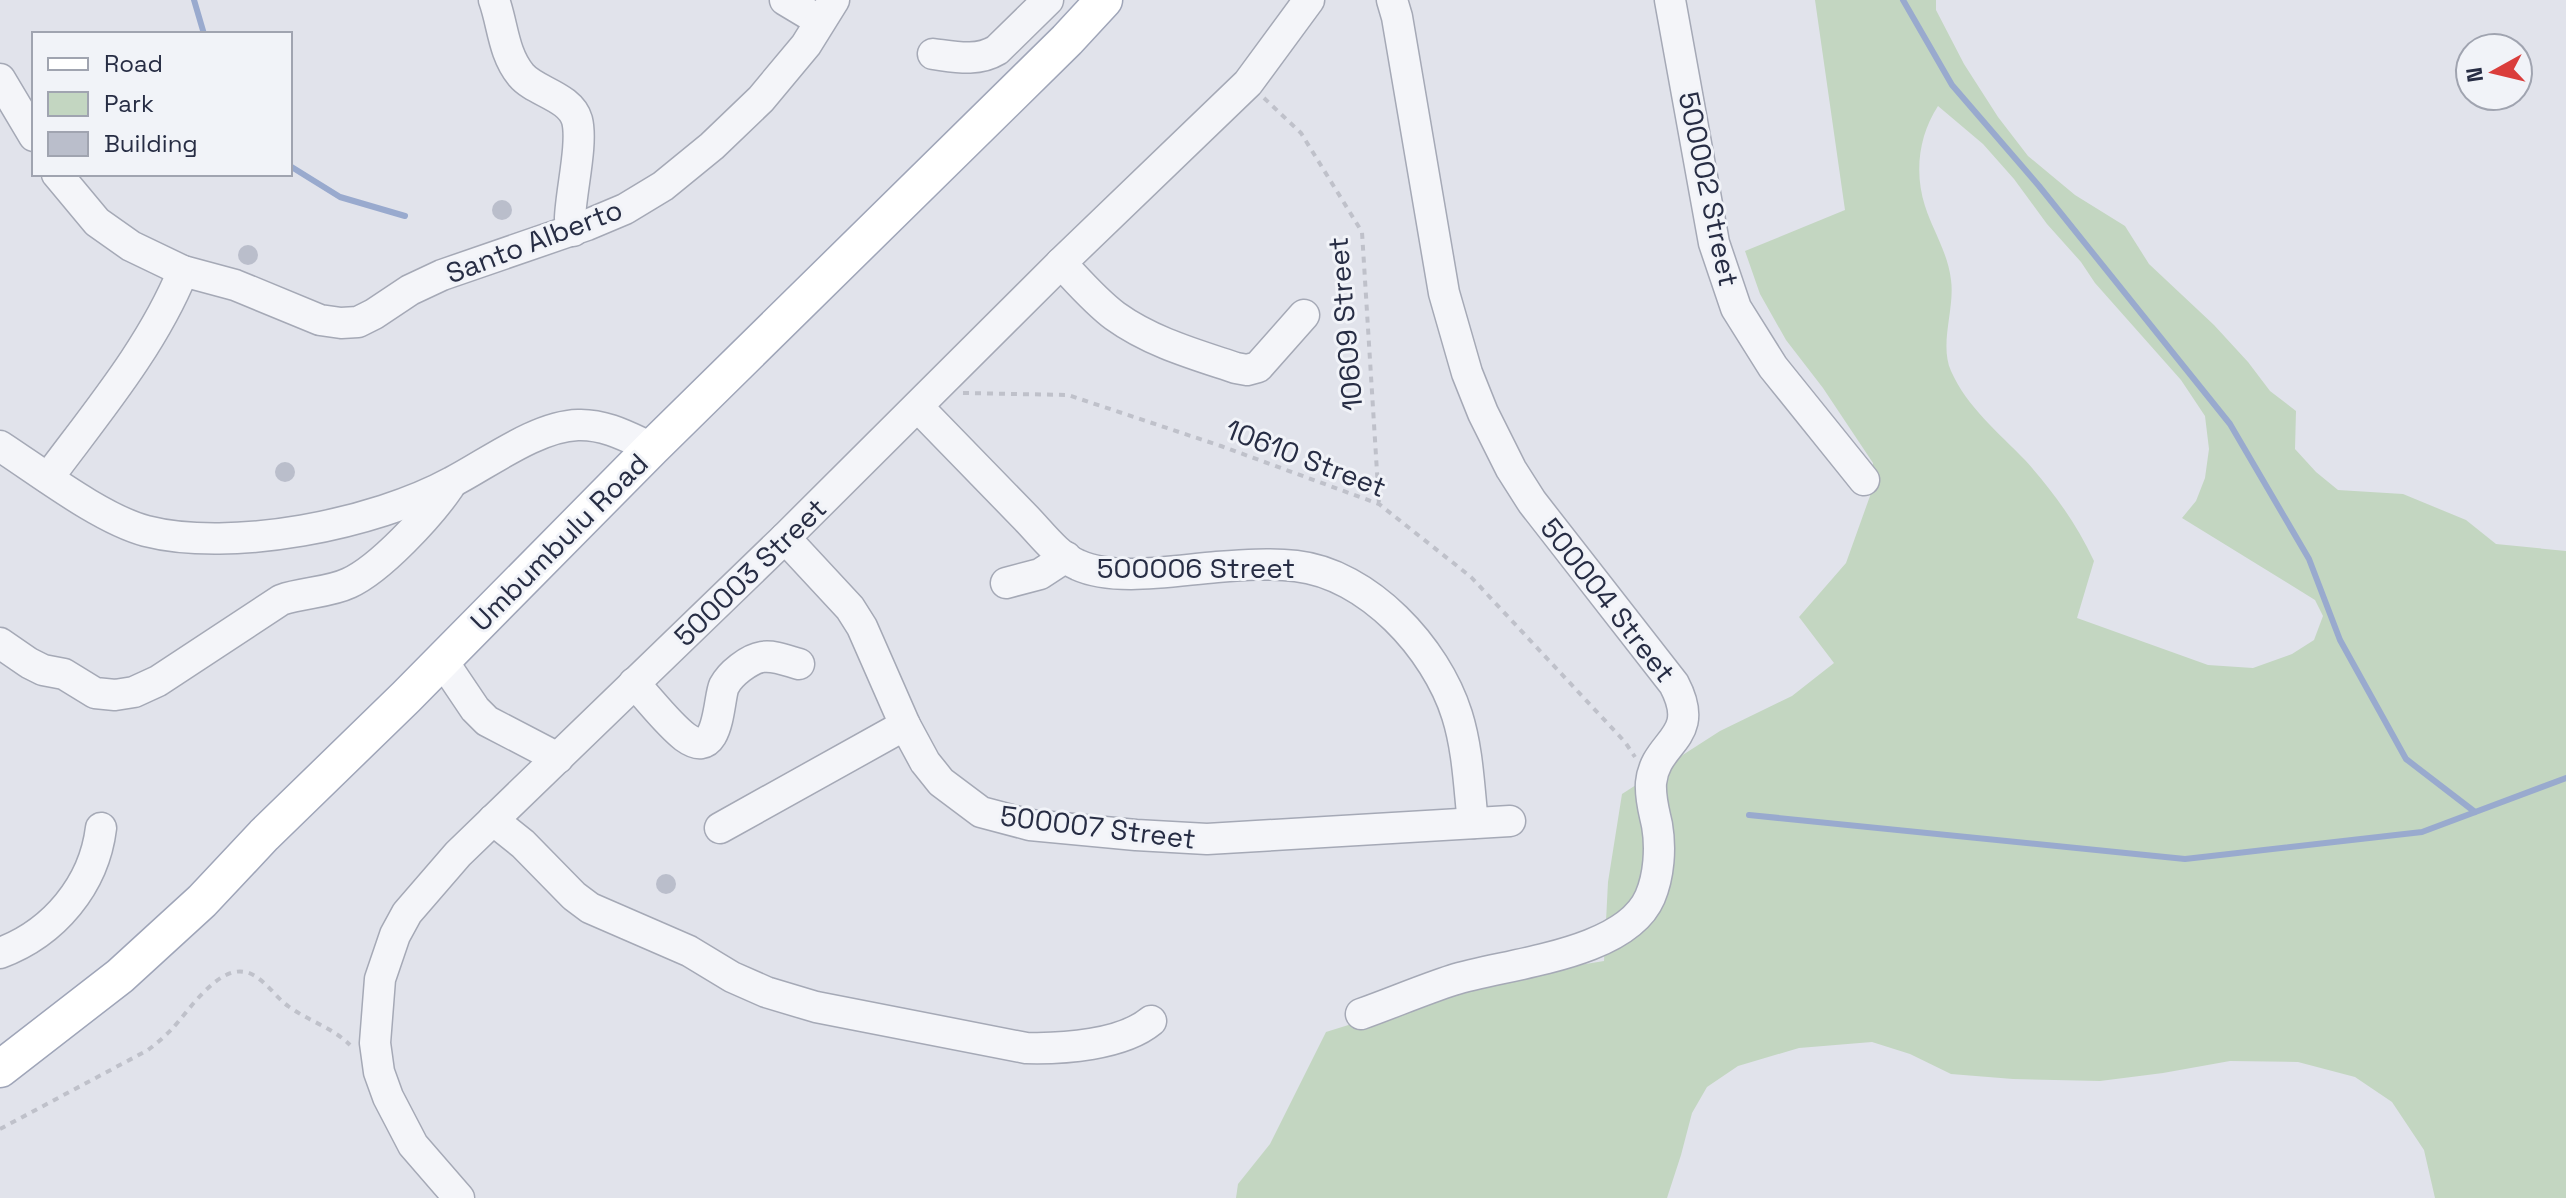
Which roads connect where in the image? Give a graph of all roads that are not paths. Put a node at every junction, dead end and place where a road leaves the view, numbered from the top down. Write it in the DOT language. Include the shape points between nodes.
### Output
graph roads {
  1 [pos="494,0"];
  2 [pos="785,0"];
  3 [pos="1048,0"];
  4 [pos="1104,0"];
  5 [pos="1309,0"];
  6 [pos="1392,0"];
  7 [pos="1670,0"];
  8 [pos="827,10"];
  9 [pos="933,54"];
  10 [pos="0,79"];
  11 [pos="32,133"];
  12 [pos="59,176"];
  13 [pos="573,231"];
  14 [pos="1061,263"];
  15 [pos="183,271"];
  16 [pos="1304,315"];
  17 [pos="926,400"];
  18 [pos="0,446"];
  19 [pos="652,448"];
  20 [pos="48,478"];
  21 [pos="1864,480"];
  22 [pos="452,482"];
  23 [pos="785,538"];
  24 [pos="1066,557"];
  25 [pos="1006,583"];
  26 [pos="0,643"];
  27 [pos="442,660"];
  28 [pos="799,664"];
  29 [pos="634,683"];
  30 [pos="905,725"];
  31 [pos="558,758"];
  32 [pos="493,820"];
  33 [pos="1510,821"];
  34 [pos="1473,823"];
  35 [pos="101,828"];
  36 [pos="720,828"];
  37 [pos="0,953"];
  38 [pos="1361,1014"];
  39 [pos="1151,1021"];
  40 [pos="0,1069"];
  41 [pos="459,1198"];
  1 -- 13 [label="street" via="504,43 519,73 571,108 577,119"];
  2 -- 8 [label="street"];
  3 -- 9 [label="street" via="989,55"];
  4 -- 19 [label="main road, Umbumbulu Road"];
  5 -- 14 [label="street, 500003 Street" via="1248,82"];
  6 -- 38 [label="street, 500004 Street" via="1444,293 1483,413 1532,502 1674,684 1683,720 1651,783 1659,845 1656,871 1650,896 1634,921 1591,944 1453,981"];
  7 -- 21 [label="street, 500002 Street" via="1711,229 1736,308 1773,367"];
  8 -- 13 [label="street, Santo Alberto" via="780,78 702,154 635,203"];
  10 -- 11 [label="street"];
  12 -- 15 [label="street, Santo Alberto" via="97,222 131,246"];
  13 -- 15 [label="street, Santo Alberto" via="442,275 358,322 320,320 235,285"];
  14 -- 16 [label="street" via="1128,325 1236,368 1258,367"];
  14 -- 17 [label="street, 500003 Street"];
  15 -- 20 [label="street" via="160,320"];
  17 -- 23 [label="street, 500003 Street"];
  17 -- 24 [label="street, 500006 Street"];
  18 -- 20 [label="street"];
  19 -- 22 [label="street" via="614,430 575,425 533,438"];
  19 -- 27 [label="main road, Umbumbulu Road"];
  20 -- 22 [label="street" via="144,530 209,537 306,531 419,499"];
  22 -- 26 [label="street" via="427,516 361,576 335,588 281,600 134,692 95,693 64,674 29,663"];
  23 -- 29 [label="street, 500003 Street"];
  23 -- 30 [label="street, 500007 Street" via="850,608"];
  24 -- 25 [label="street" via="1040,574"];
  24 -- 34 [label="street, 500006 Street" via="1092,570 1132,573 1297,566 1363,591 1413,638 1448,691 1464,743"];
  27 -- 31 [label="street" via="487,721"];
  27 -- 40 [label="main road, Umbumbulu Road" via="202,901 120,976"];
  28 -- 29 [label="street" via="760,657 735,673 722,692 714,732 701,742 686,738"];
  29 -- 31 [label="street, 500003 Street"];
  30 -- 34 [label="street, 500007 Street" via="925,762 959,797 981,812 1030,825 1207,839"];
  30 -- 36 [label="street"];
  31 -- 32 [label="street, 500003 Street"];
  32 -- 39 [label="street" via="590,908 792,1001 1026,1048 1099,1042 1136,1032"];
  32 -- 41 [label="street, 500003 Street" via="407,913 380,979 375,1043 388,1097 413,1145"];
  33 -- 34 [label="street, 500007 Street"];
  35 -- 37 [label="street" via="98,851 76,897 25,942"];
}
